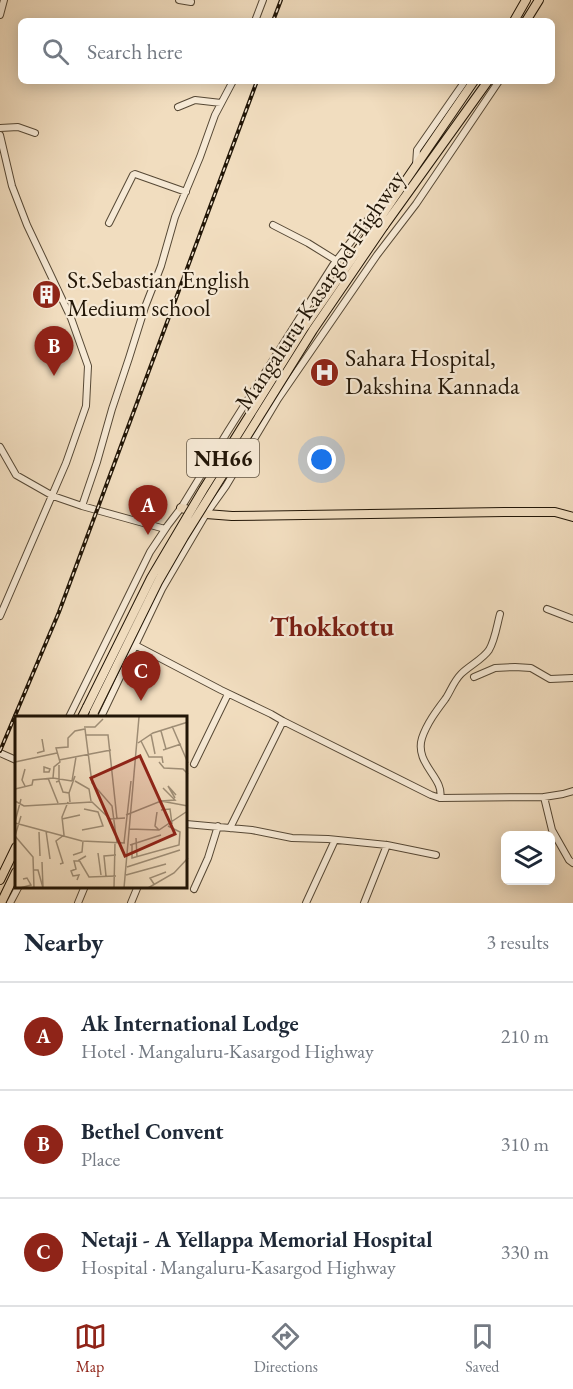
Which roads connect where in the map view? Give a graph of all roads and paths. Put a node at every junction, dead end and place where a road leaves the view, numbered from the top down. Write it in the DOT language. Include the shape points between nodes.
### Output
graph roads {
  1 [pos="4,0"];
  2 [pos="179,0"];
  3 [pos="263,0"];
  4 [pos="526,0"];
  5 [pos="539,0"];
  6 [pos="191,2"];
  7 [pos="0,15"];
  8 [pos="256,18"];
  9 [pos="516,18"];
  10 [pos="528,18"];
  11 [pos="231,84"];
  12 [pos="463,84"];
  13 [pos="472,84"];
  14 [pos="486,84"];
  15 [pos="497,84"];
  16 [pos="221,104"];
  17 [pos="178,107"];
  18 [pos="0,128"];
  19 [pos="35,133"];
  20 [pos="0,135"];
  21 [pos="416,166"];
  22 [pos="186,192"];
  23 [pos="398,192"];
  24 [pos="109,223"];
  25 [pos="381,224"];
  26 [pos="273,225"];
  27 [pos="336,261"];
  28 [pos="0,447"];
  29 [pos="53,496"];
  30 [pos="82,506"];
  31 [pos="181,508"];
  32 [pos="206,514"];
  33 [pos="573,517"];
  34 [pos="165,529"];
  35 [pos="547,609"];
  36 [pos="500,614"];
  37 [pos="0,616"];
  38 [pos="573,620"];
  39 [pos="135,645"];
  40 [pos="474,677"];
  41 [pos="573,678"];
  42 [pos="228,694"];
  43 [pos="94,713"];
  44 [pos="69,716"];
  45 [pos="283,721"];
  46 [pos="0,753"];
  47 [pos="15,760"];
  48 [pos="194,764"];
  49 [pos="573,791"];
  50 [pos="544,797"];
  51 [pos="440,798"];
  52 [pos="188,824"];
  53 [pos="218,826"];
  54 [pos="230,828"];
  55 [pos="335,840"];
  56 [pos="387,845"];
  57 [pos="15,849"];
  58 [pos="436,855"];
  59 [pos="573,863"];
  60 [pos="15,874"];
  61 [pos="0,880"];
  62 [pos="18,888"];
  63 [pos="84,888"];
  64 [pos="137,888"];
  65 [pos="194,889"];
  66 [pos="1,903"];
  67 [pos="10,903"];
  68 [pos="78,903"];
  69 [pos="131,903"];
  70 [pos="306,903"];
  71 [pos="364,903"];
  1 -- 7 [label="street"];
  2 -- 6 [label="street"];
  3 -- 8 [label="street"];
  4 -- 9 [label="highway"];
  5 -- 10 [label="highway"];
  11 -- 16 [label="street"];
  12 -- 21 [label="street" via="417,150"];
  13 -- 21 [label="highway, Mangaluru-Kasargod Highway / NH66"];
  14 -- 25 [label="highway, Mangaluru-Kasargod Highway / NH66"];
  15 -- 32 [label="street" via="278,399"];
  16 -- 17 [label="street" via="195,100"];
  16 -- 22 [label="street"];
  18 -- 19 [label="street" via="18,127"];
  20 -- 29 [label="street" via="12,186 71,318 88,366 86,406"];
  21 -- 23 [label="highway, Mangaluru-Kasargod Highway / NH66"];
  22 -- 24 [label="street" via="135,174"];
  22 -- 30 [label="street"];
  23 -- 25 [label="highway, Mangaluru-Kasargod Highway / NH66"];
  23 -- 27 [label="street" via="373,213"];
  25 -- 43 [label="highway, Mangaluru-Kasargod Highway / NH66, bridge" via="304,328 151,578"];
  26 -- 27 [label="street"];
  27 -- 31 [label="street"];
  28 -- 29 [label="street" via="16,475"];
  29 -- 30 [label="street"];
  29 -- 37 [label="street"];
  30 -- 34 [label="street"];
  31 -- 32 [label="main road"];
  31 -- 34 [label="street"];
  32 -- 33 [label="main road" via="555,512"];
  32 -- 39 [label="street"];
  34 -- 44 [label="street" via="135,580"];
  35 -- 38 [label="street"];
  36 -- 51 [label="street" via="489,651 461,674 422,739 422,758 440,789"];
  39 -- 42 [label="street"];
  39 -- 43 [label="street"];
  40 -- 41 [label="street" via="495,668 515,667 531,668 550,680"];
  42 -- 45 [label="street"];
  42 -- 48 [label="street"];
  45 -- 51 [label="street"];
  45 -- 54 [label="street"];
  46 -- 47 [label="street"];
  49 -- 50 [label="street"];
  50 -- 51 [label="street"];
  50 -- 59 [label="street" via="552,830"];
  52 -- 53 [label="street"];
  53 -- 54 [label="street"];
  53 -- 65 [label="street"];
  54 -- 55 [label="street"];
  55 -- 56 [label="street"];
  55 -- 70 [label="street"];
  56 -- 58 [label="street"];
  56 -- 71 [label="street"];
  57 -- 61 [label="highway"];
  60 -- 66 [label="highway"];
  62 -- 67 [label="street"];
  63 -- 68 [label="street"];
  64 -- 69 [label="street"];
}
